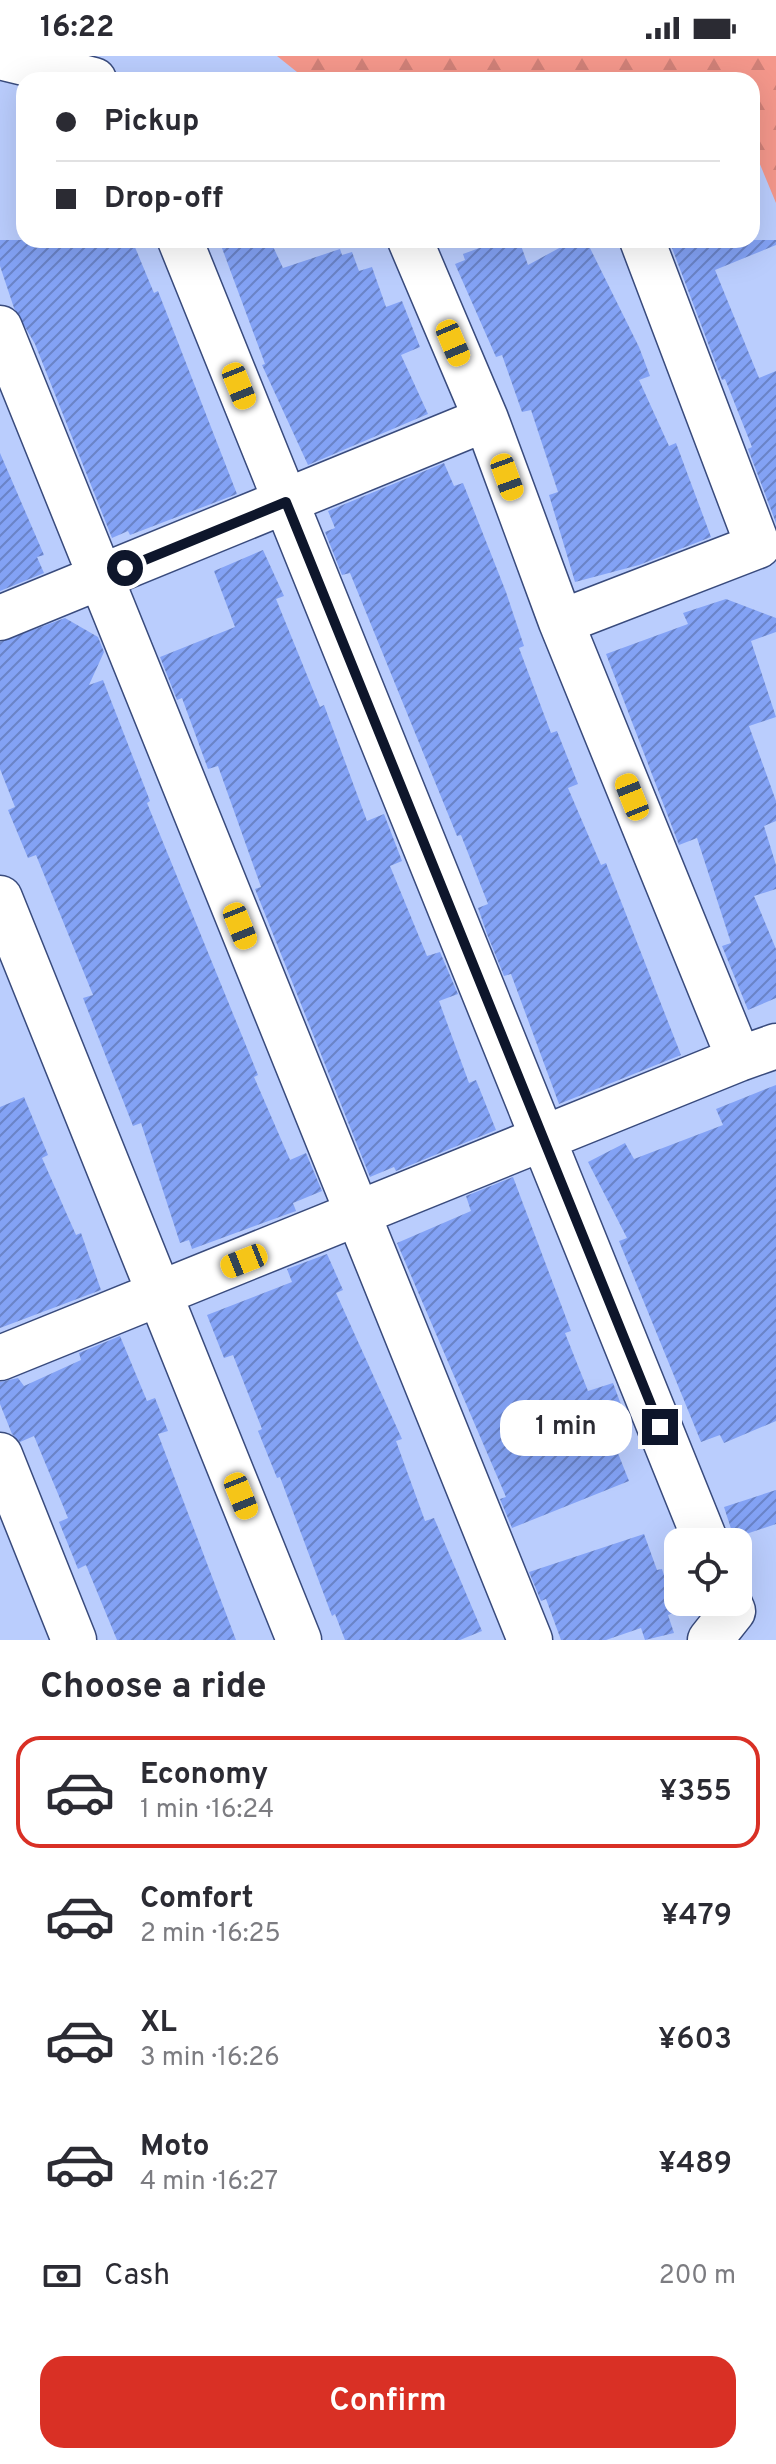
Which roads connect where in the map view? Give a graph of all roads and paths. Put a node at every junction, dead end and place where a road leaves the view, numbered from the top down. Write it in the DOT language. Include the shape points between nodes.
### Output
graph roads {
  1 [pos="0,57"];
  2 [pos="61,72"];
  3 [pos="183,248"];
  4 [pos="413,248"];
  5 [pos="645,248"];
  6 [pos="0,328"];
  7 [pos="486,419"];
  8 [pos="286,502"];
  9 [pos="99,579"];
  10 [pos="0,618"];
  11 [pos="561,622"];
  12 [pos="0,898"];
  13 [pos="757,1053"];
  14 [pos="545,1140"];
  15 [pos="357,1215"];
  16 [pos="160,1295"];
  17 [pos="0,1358"];
  18 [pos="0,1455"];
  19 [pos="700,1528"];
  20 [pos="729,1616"];
  21 [pos="74,1640"];
  22 [pos="299,1640"];
  23 [pos="530,1640"];
  24 [pos="710,1640"];
  1 -- 2 [label="street"];
  3 -- 8 [label="street"];
  4 -- 7 [label="street"];
  5 -- 11 [label="street" via="758,546"];
  6 -- 9 [label="street"];
  7 -- 8 [label="street"];
  7 -- 11 [label="street"];
  8 -- 9 [label="street"];
  8 -- 14 [label="street"];
  9 -- 10 [label="street"];
  9 -- 15 [label="street"];
  11 -- 13 [label="street"];
  12 -- 16 [label="street"];
  13 -- 14 [label="street"];
  14 -- 15 [label="street"];
  14 -- 19 [label="street"];
  15 -- 16 [label="street"];
  15 -- 23 [label="street"];
  16 -- 17 [label="street"];
  16 -- 22 [label="street"];
  18 -- 21 [label="street"];
  20 -- 24 [label="street"];
}
